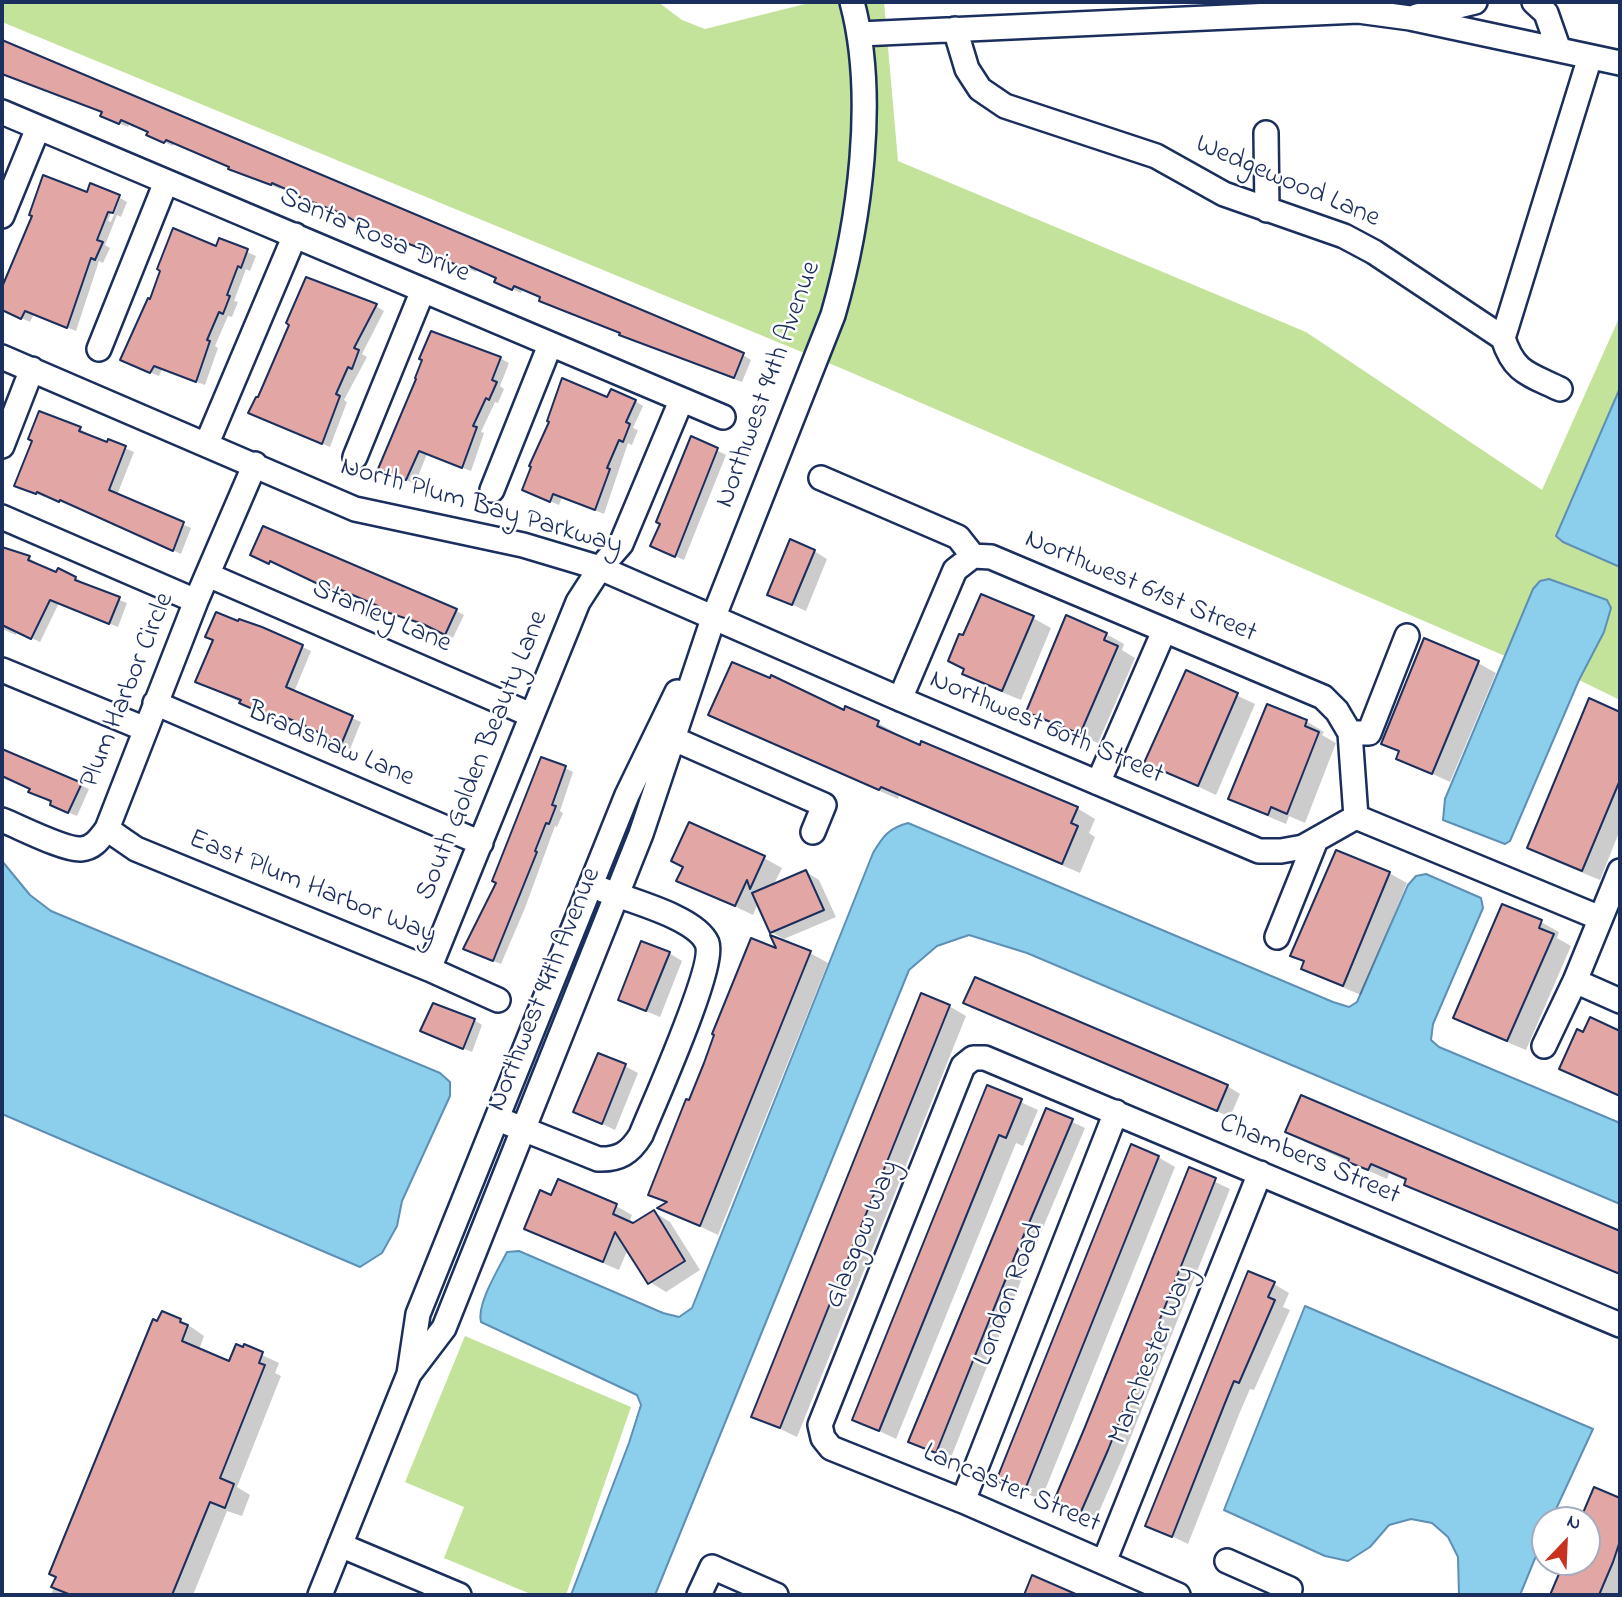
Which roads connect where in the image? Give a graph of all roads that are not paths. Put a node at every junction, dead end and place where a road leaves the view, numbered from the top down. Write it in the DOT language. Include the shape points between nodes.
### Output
graph roads {
  1 [pos="852,2"];
  2 [pos="1475,2"];
  3 [pos="1534,2"];
  4 [pos="1410,18"];
  5 [pos="956,29"];
  6 [pos="860,34"];
  7 [pos="1559,50"];
  8 [pos="1590,57"];
  9 [pos="1620,63"];
  10 [pos="2,112"];
  11 [pos="38,128"];
  12 [pos="1266,133"];
  13 [pos="166,182"];
  14 [pos="1266,210"];
  15 [pos="2,216"];
  16 [pos="295,236"];
  17 [pos="423,290"];
  18 [pos="1503,338"];
  19 [pos="550,345"];
  20 [pos="99,349"];
  21 [pos="2,357"];
  22 [pos="32,369"];
  23 [pos="1560,388"];
  24 [pos="681,401"];
  25 [pos="723,417"];
  26 [pos="206,443"];
  27 [pos="2,446"];
  28 [pos="355,457"];
  29 [pos="255,464"];
  30 [pos="821,478"];
  31 [pos="492,490"];
  32 [pos="2,517"];
  33 [pos="973,555"];
  34 [pos="600,569"];
  35 [pos="208,575"];
  36 [pos="197,601"];
  37 [pos="714,616"];
  38 [pos="1164,631"];
  39 [pos="1407,636"];
  40 [pos="2,670"];
  41 [pos="900,699"];
  42 [pos="155,703"];
  43 [pos="531,715"];
  44 [pos="145,729"];
  45 [pos="1350,733"];
  46 [pos="674,739"];
  47 [pos="1098,783"];
  48 [pos="1356,817"];
  49 [pos="2,820"];
  50 [pos="107,829"];
  51 [pos="813,832"];
  52 [pos="1316,840"];
  53 [pos="481,843"];
  54 [pos="1620,871"];
  55 [pos="590,885"];
  56 [pos="617,895"];
  57 [pos="1600,918"];
  58 [pos="1278,937"];
  59 [pos="429,969"];
  60 [pos="1575,981"];
  61 [pos="498,1000"];
  62 [pos="1620,1000"];
  63 [pos="1544,1046"];
  64 [pos="972,1058"];
  65 [pos="1116,1112"];
  66 [pos="496,1119"];
  67 [pos="523,1129"];
  68 [pos="1260,1173"];
  69 [pos="1620,1325"];
  70 [pos="409,1374"];
  71 [pos="823,1438"];
  72 [pos="963,1501"];
  73 [pos="340,1545"];
  74 [pos="1227,1561"];
  75 [pos="1104,1562"];
  76 [pos="1294,1593"];
  77 [pos="769,1594"];
  78 [pos="320,1595"];
  79 [pos="459,1595"];
  80 [pos="699,1595"];
  81 [pos="1178,1595"];
  1 -- 6 [label="street, Northwest 94th Avenue"];
  2 -- 4 [label="street"];
  3 -- 7 [label="street" via="1546,13"];
  4 -- 5 [label="street" via="1358,11"];
  4 -- 7 [label="street"];
  5 -- 6 [label="street"];
  5 -- 14 [label="street, Wedgewood Lane" via="967,69 980,89 1005,106 1156,156 1224,194"];
  6 -- 37 [label="street, Northwest 94th Avenue" via="863,128 846,269 822,348"];
  7 -- 8 [label="street"];
  8 -- 9 [label="street"];
  8 -- 18 [label="street"];
  10 -- 11 [label="street, Santa Rosa Drive"];
  11 -- 13 [label="street, Santa Rosa Drive"];
  11 -- 15 [label="street"];
  12 -- 14 [label="street"];
  13 -- 16 [label="street, Santa Rosa Drive"];
  13 -- 20 [label="street"];
  14 -- 18 [label="street, Wedgewood Lane" via="1344,236 1374,252"];
  16 -- 17 [label="street, Santa Rosa Drive"];
  16 -- 26 [label="street"];
  17 -- 19 [label="street, Santa Rosa Drive"];
  17 -- 28 [label="street"];
  18 -- 23 [label="street, Wedgewood Lane" via="1509,358 1524,372"];
  19 -- 24 [label="street, Santa Rosa Drive"];
  19 -- 31 [label="street"];
  21 -- 22 [label="street, North Plum Bay Parkway"];
  22 -- 26 [label="street, North Plum Bay Parkway"];
  22 -- 27 [label="street"];
  24 -- 25 [label="street, Santa Rosa Drive"];
  24 -- 34 [label="street, South Golden Beauty Lane" via="621,544"];
  26 -- 29 [label="street, North Plum Bay Parkway"];
  29 -- 34 [label="street, North Plum Bay Parkway" via="355,509 523,545"];
  29 -- 35 [label="street, Plum Harbor Circle"];
  30 -- 33 [label="street, Northwest 61st Street" via="958,537"];
  32 -- 36 [label="street"];
  33 -- 38 [label="street, Northwest 61st Street" via="991,557"];
  33 -- 41 [label="street" via="955,570"];
  34 -- 37 [label="street, North Plum Bay Parkway"];
  34 -- 43 [label="street, South Golden Beauty Lane" via="578,602"];
  35 -- 36 [label="street, Plum Harbor Circle"];
  35 -- 43 [label="street, Stanley Lane"];
  36 -- 42 [label="street, Plum Harbor Circle"];
  37 -- 41 [label="street, Northwest 60th Street"];
  37 -- 46 [label="street, Northwest 94th Avenue"];
  37 -- 55 [label="street, Northwest 94th Avenue" via="626,794"];
  38 -- 45 [label="street, Northwest 61st Street" via="1323,697"];
  38 -- 47 [label="street"];
  39 -- 45 [label="street" via="1369,733"];
  40 -- 44 [label="street"];
  41 -- 47 [label="street, Northwest 60th Street"];
  42 -- 44 [label="street, Plum Harbor Circle"];
  42 -- 53 [label="street, Bradshaw Lane"];
  43 -- 53 [label="street, South Golden Beauty Lane"];
  44 -- 50 [label="street, Plum Harbor Circle"];
  45 -- 48 [label="street"];
  46 -- 51 [label="street" via="824,805"];
  46 -- 56 [label="street, Northwest 94th Avenue"];
  47 -- 52 [label="street, Northwest 60th Street" via="1259,850 1281,851"];
  48 -- 52 [label="street, Northwest 60th Street"];
  48 -- 57 [label="street"];
  49 -- 50 [label="street, Plum Harbor Circle" via="70,848 95,844"];
  50 -- 59 [label="street, East Plum Harbor Way" via="136,849"];
  52 -- 58 [label="street"];
  53 -- 59 [label="street, South Golden Beauty Lane"];
  54 -- 57 [label="street"];
  55 -- 56 [label="street"];
  55 -- 66 [label="street, Northwest 94th Avenue"];
  56 -- 67 [label="street, Northwest 94th Avenue"];
  56 -- 67 [label="street" via="684,921 707,943 709,957 641,1135 625,1155 598,1159"];
  57 -- 60 [label="street"];
  59 -- 61 [label="street, East Plum Harbor Way"];
  60 -- 62 [label="street"];
  60 -- 63 [label="street"];
  64 -- 65 [label="street, Chambers Street" via="985,1058"];
  64 -- 71 [label="street, Glasgow Way" via="963,1066 820,1425"];
  65 -- 68 [label="street, Chambers Street"];
  65 -- 72 [label="street, London Road"];
  66 -- 67 [label="street"];
  66 -- 70 [label="street, Northwest 94th Avenue" via="418,1314"];
  67 -- 70 [label="street, Northwest 94th Avenue" via="444,1328"];
  68 -- 69 [label="street, Chambers Street"];
  68 -- 75 [label="street, Manchester Way"];
  70 -- 73 [label="street, Northwest 94th Avenue"];
  71 -- 72 [label="street, Lancaster Street" via="831,1448"];
  72 -- 75 [label="street, Lancaster Street"];
  73 -- 78 [label="street, Northwest 94th Avenue"];
  73 -- 79 [label="street"];
  74 -- 76 [label="street"];
  75 -- 81 [label="street, Lancaster Street"];
  77 -- 80 [label="street" via="712,1567"];
}
